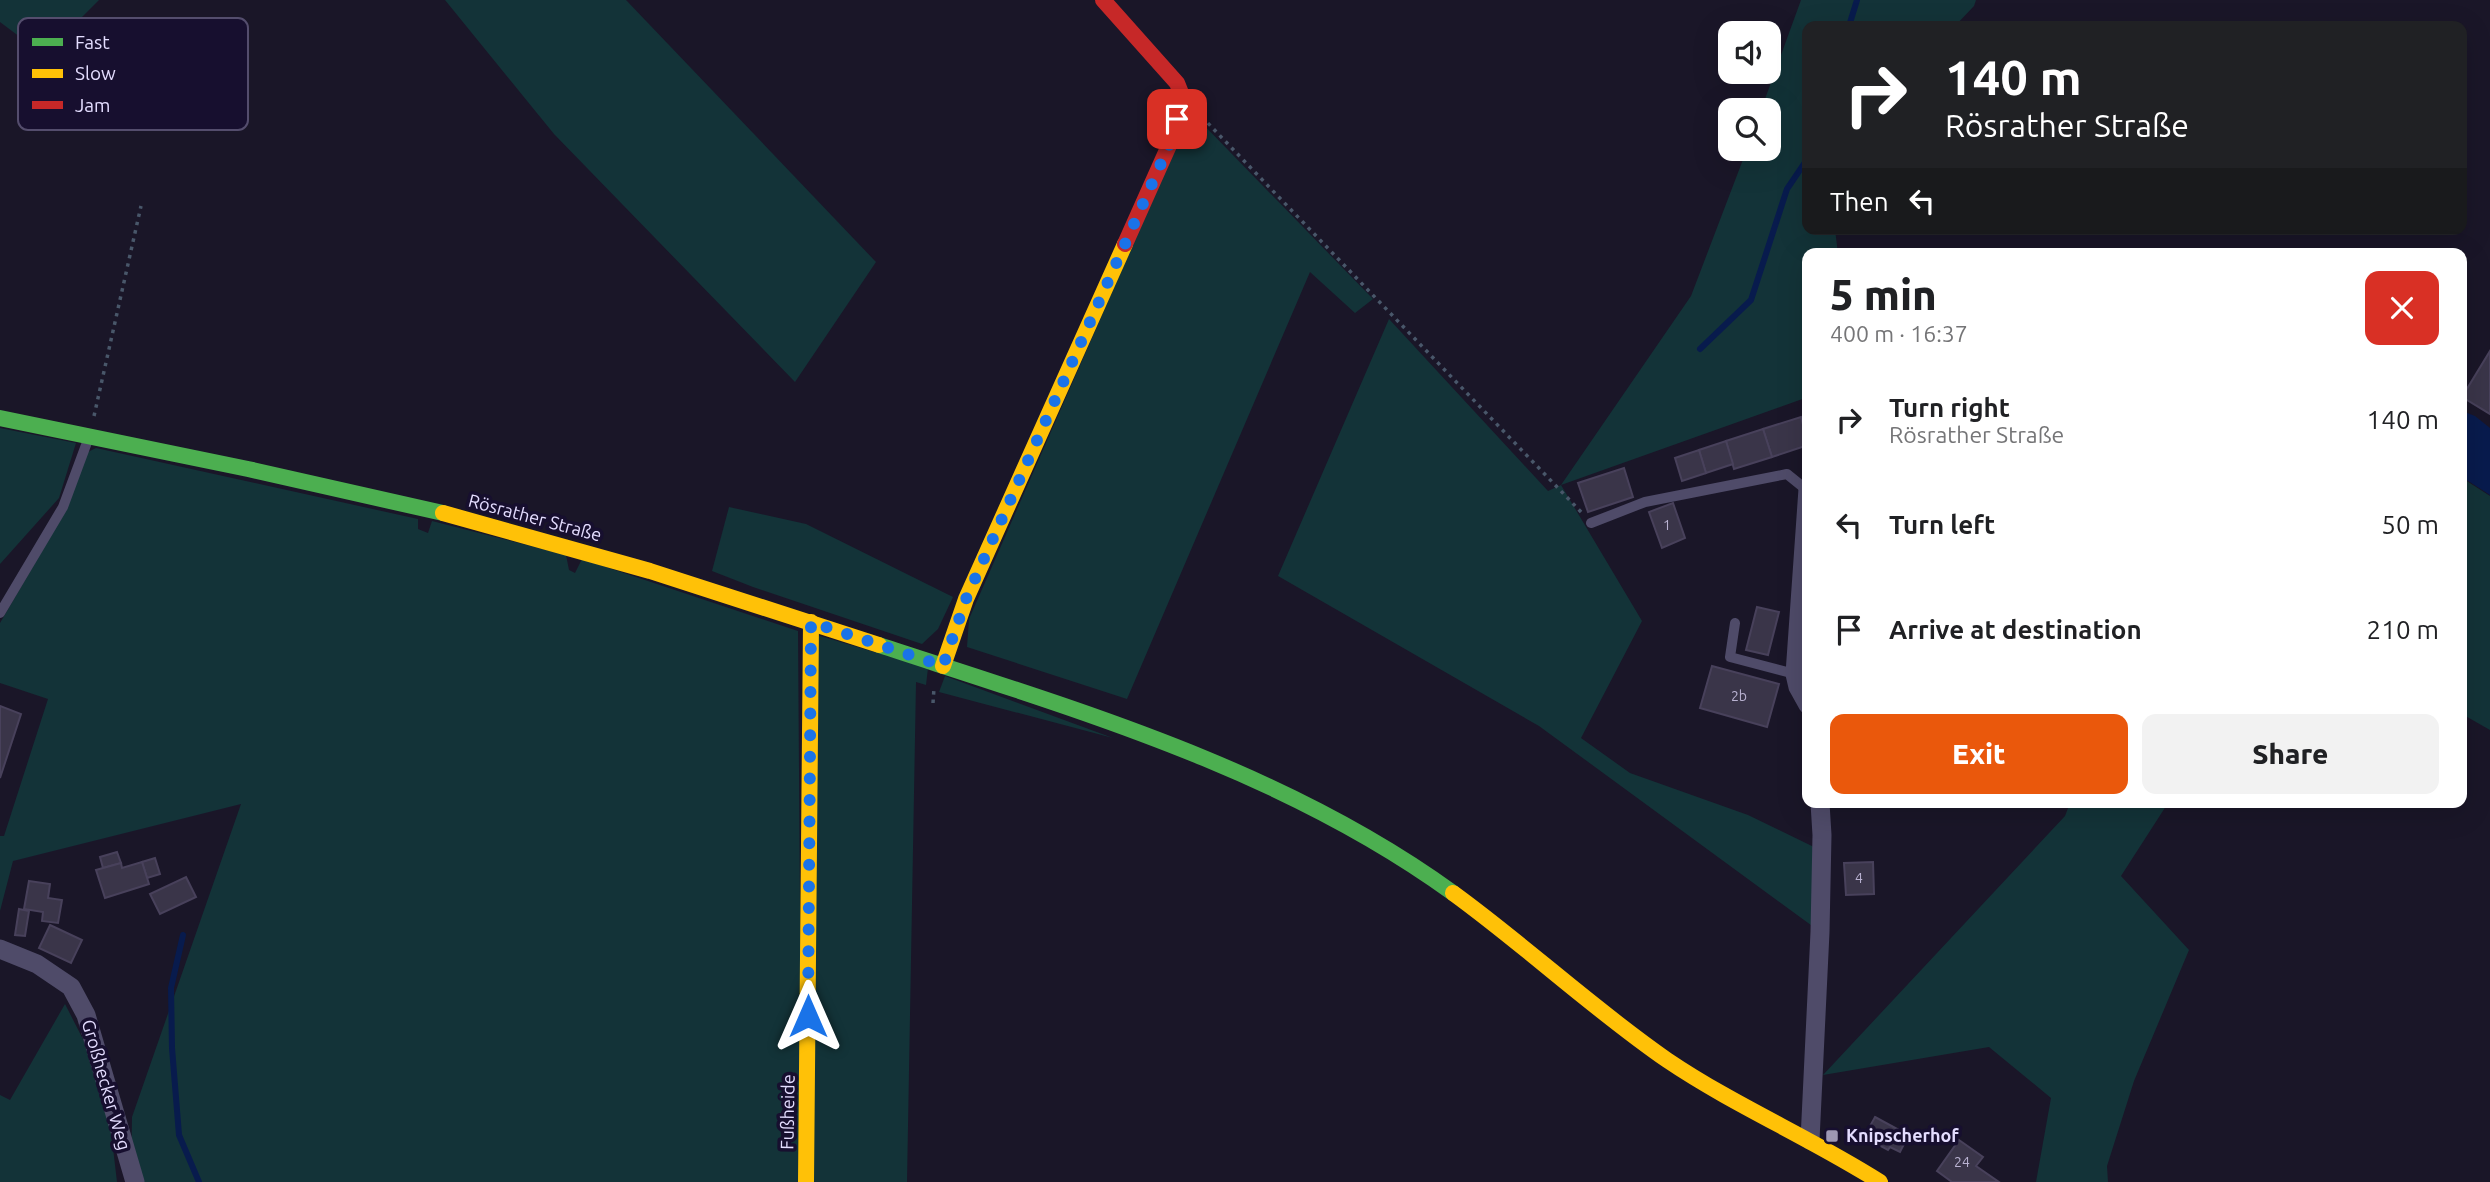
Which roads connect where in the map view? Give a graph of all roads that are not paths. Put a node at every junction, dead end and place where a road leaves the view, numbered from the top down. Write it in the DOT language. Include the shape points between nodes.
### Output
graph roads {
  1 [pos="1103,0"];
  2 [pos="0,418"];
  3 [pos="89,437"];
  4 [pos="1802,485"];
  5 [pos="1591,523"];
  6 [pos="1802,582"];
  7 [pos="0,613"];
  8 [pos="811,622"];
  9 [pos="1735,623"];
  10 [pos="943,666"];
  11 [pos="1796,674"];
  12 [pos="1802,694"];
  13 [pos="1820,808"];
  14 [pos="0,949"];
  15 [pos="1810,1140"];
  16 [pos="135,1182"];
  17 [pos="806,1182"];
  18 [pos="1880,1182"];
  1 -- 10 [label="street" via="1177,83 1183,97 1171,141 966,599"];
  2 -- 3 [label="street, Rösrather Straße"];
  3 -- 7 [label="lane" via="63,507"];
  3 -- 8 [label="street, Rösrather Straße" via="492,525"];
  4 -- 5 [label="lane" via="1787,474 1645,502"];
  6 -- 11 [label="street"];
  8 -- 10 [label="street, Rösrather Straße"];
  8 -- 17 [label="street, Fußheide"];
  9 -- 11 [label="lane" via="1730,657"];
  10 -- 15 [label="street, Rösrather Straße" via="1177,747 1339,822 1468,903 1666,1059"];
  11 -- 12 [label="street"];
  13 -- 15 [label="street" via="1820,932"];
  14 -- 16 [label="street, Großhecker Weg" via="37,964 71,987 86,1015"];
  15 -- 18 [label="street, Rösrather Straße"];
}
